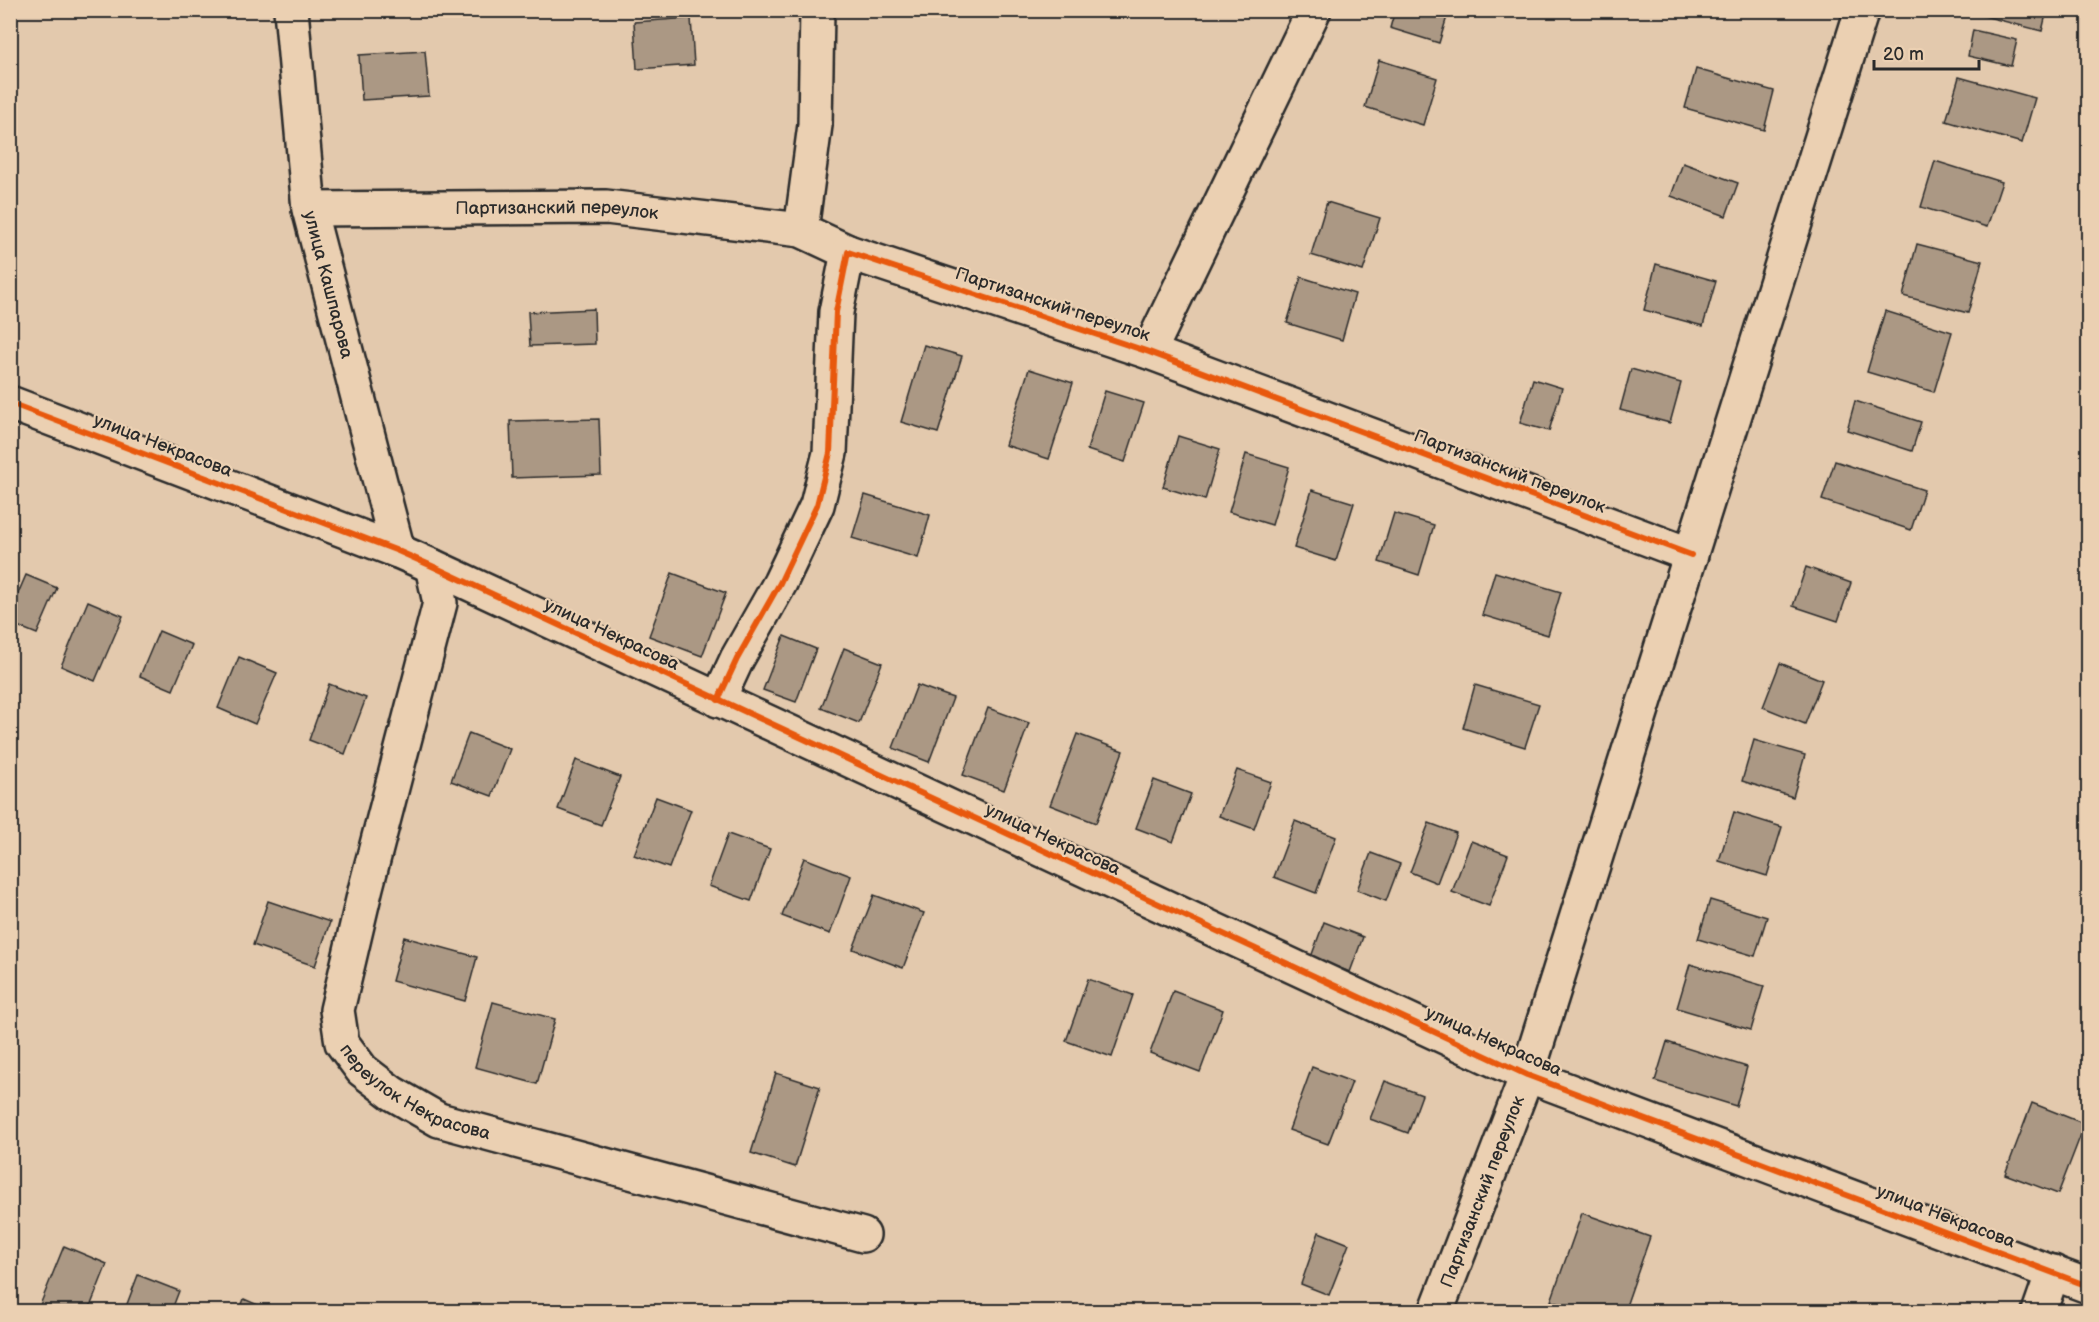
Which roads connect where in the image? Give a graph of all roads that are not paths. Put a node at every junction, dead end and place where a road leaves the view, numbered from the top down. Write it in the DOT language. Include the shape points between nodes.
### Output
graph roads {
  1 [pos="291,10"];
  2 [pos="817,10"];
  3 [pos="1314,10"];
  4 [pos="1862,10"];
  5 [pos="309,209"];
  6 [pos="801,230"];
  7 [pos="848,252"];
  8 [pos="1149,352"];
  9 [pos="10,403"];
  10 [pos="398,551"];
  11 [pos="1691,555"];
  12 [pos="432,566"];
  13 [pos="718,700"];
  14 [pos="1527,1075"];
  15 [pos="863,1234"];
  16 [pos="2053,1272"];
  17 [pos="2088,1286"];
  18 [pos="1436,1311"];
  19 [pos="2039,1311"];
  1 -- 5 [label="street, улица Кашпарова"];
  2 -- 6 [label="street" via="815,125"];
  3 -- 8 [label="street, Партизанский переулок"];
  4 -- 11 [label="street, Партизанский переулок"];
  5 -- 6 [label="street, Партизанский переулок" via="606,207"];
  5 -- 10 [label="street, улица Кашпарова"];
  6 -- 7 [label="street, Партизанский переулок"];
  7 -- 8 [label="street, Партизанский переулок"];
  7 -- 13 [label="street" via="836,312 830,453 817,505"];
  8 -- 11 [label="street, Партизанский переулок"];
  9 -- 10 [label="street, улица Некрасова"];
  10 -- 12 [label="street, улица Некрасова"];
  11 -- 14 [label="street, Партизанский переулок"];
  12 -- 13 [label="street, улица Некрасова"];
  12 -- 15 [label="street, переулок Некрасова" via="440,603 336,1010 342,1042 362,1070 439,1120"];
  13 -- 14 [label="street, улица Некрасова"];
  14 -- 16 [label="street, улица Некрасова"];
  14 -- 18 [label="street, Партизанский переулок"];
  16 -- 17 [label="street, улица Некрасова"];
  16 -- 19 [label="street"];
}
